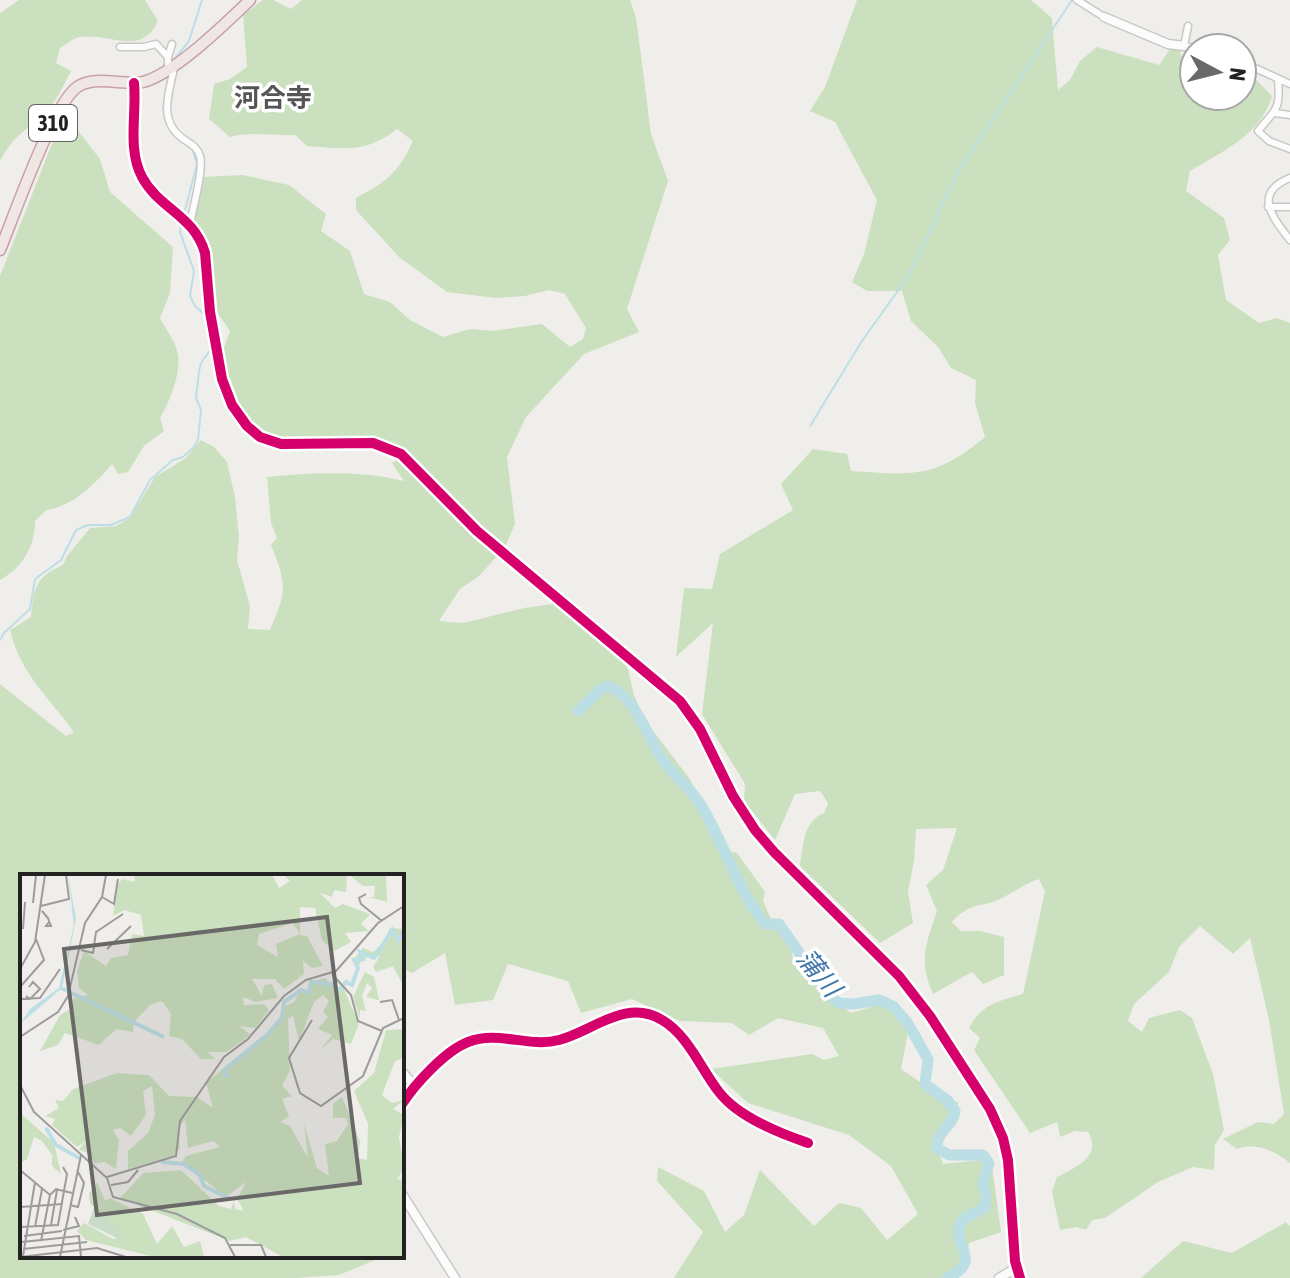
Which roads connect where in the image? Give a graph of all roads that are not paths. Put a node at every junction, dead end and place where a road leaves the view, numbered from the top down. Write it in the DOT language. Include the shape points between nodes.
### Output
graph roads {
  1 [pos="250,0"];
  2 [pos="1077,0"];
  3 [pos="1104,17"];
  4 [pos="1188,26"];
  5 [pos="1187,32"];
  6 [pos="172,44"];
  7 [pos="1178,45"];
  8 [pos="120,47"];
  9 [pos="171,65"];
  10 [pos="1258,70"];
  11 [pos="1278,80"];
  12 [pos="134,83"];
  13 [pos="1290,84"];
  14 [pos="1275,113"];
  15 [pos="1290,115"];
  16 [pos="1290,149"];
  17 [pos="1290,178"];
  18 [pos="1268,207"];
  19 [pos="1290,207"];
  20 [pos="189,223"];
  21 [pos="1290,240"];
  22 [pos="0,250"];
  23 [pos="404,1074"];
  24 [pos="415,1086"];
  25 [pos="404,1101"];
  26 [pos="808,1143"];
  27 [pos="404,1197"];
  28 [pos="1016,1268"];
  29 [pos="455,1278"];
  30 [pos="999,1278"];
  31 [pos="1020,1278"];
  1 -- 9 [label="highway, 310"];
  2 -- 3 [label="street"];
  3 -- 7 [label="street"];
  4 -- 5 [label="street"];
  6 -- 9 [label="street"];
  8 -- 9 [label="street" via="156,44"];
  9 -- 12 [label="highway, 310" via="156,77"];
  9 -- 20 [label="street" via="166,110 178,135 198,151 201,170"];
  10 -- 11 [label="street"];
  11 -- 13 [label="street"];
  11 -- 14 [label="street" via="1280,103"];
  12 -- 20 [label="street" via="138,169 152,191"];
  12 -- 22 [label="highway, 310" via="89,83 75,89 50,128"];
  14 -- 15 [label="street"];
  14 -- 16 [label="street" via="1258,134"];
  17 -- 18 [label="street" via="1276,186"];
  18 -- 19 [label="street"];
  18 -- 21 [label="street"];
  20 -- 28 [label="street" via="205,253 217,356 232,405 252,431 281,444 373,443 401,454 477,531 680,701 755,830 899,976 990,1109 1003,1138"];
  23 -- 24 [label="street"];
  24 -- 25 [label="street"];
  24 -- 26 [label="street" via="471,1040 555,1041 617,1015 642,1012 673,1028 732,1105"];
  27 -- 29 [label="street"];
  28 -- 30 [label="street"];
  28 -- 31 [label="street"];
}
